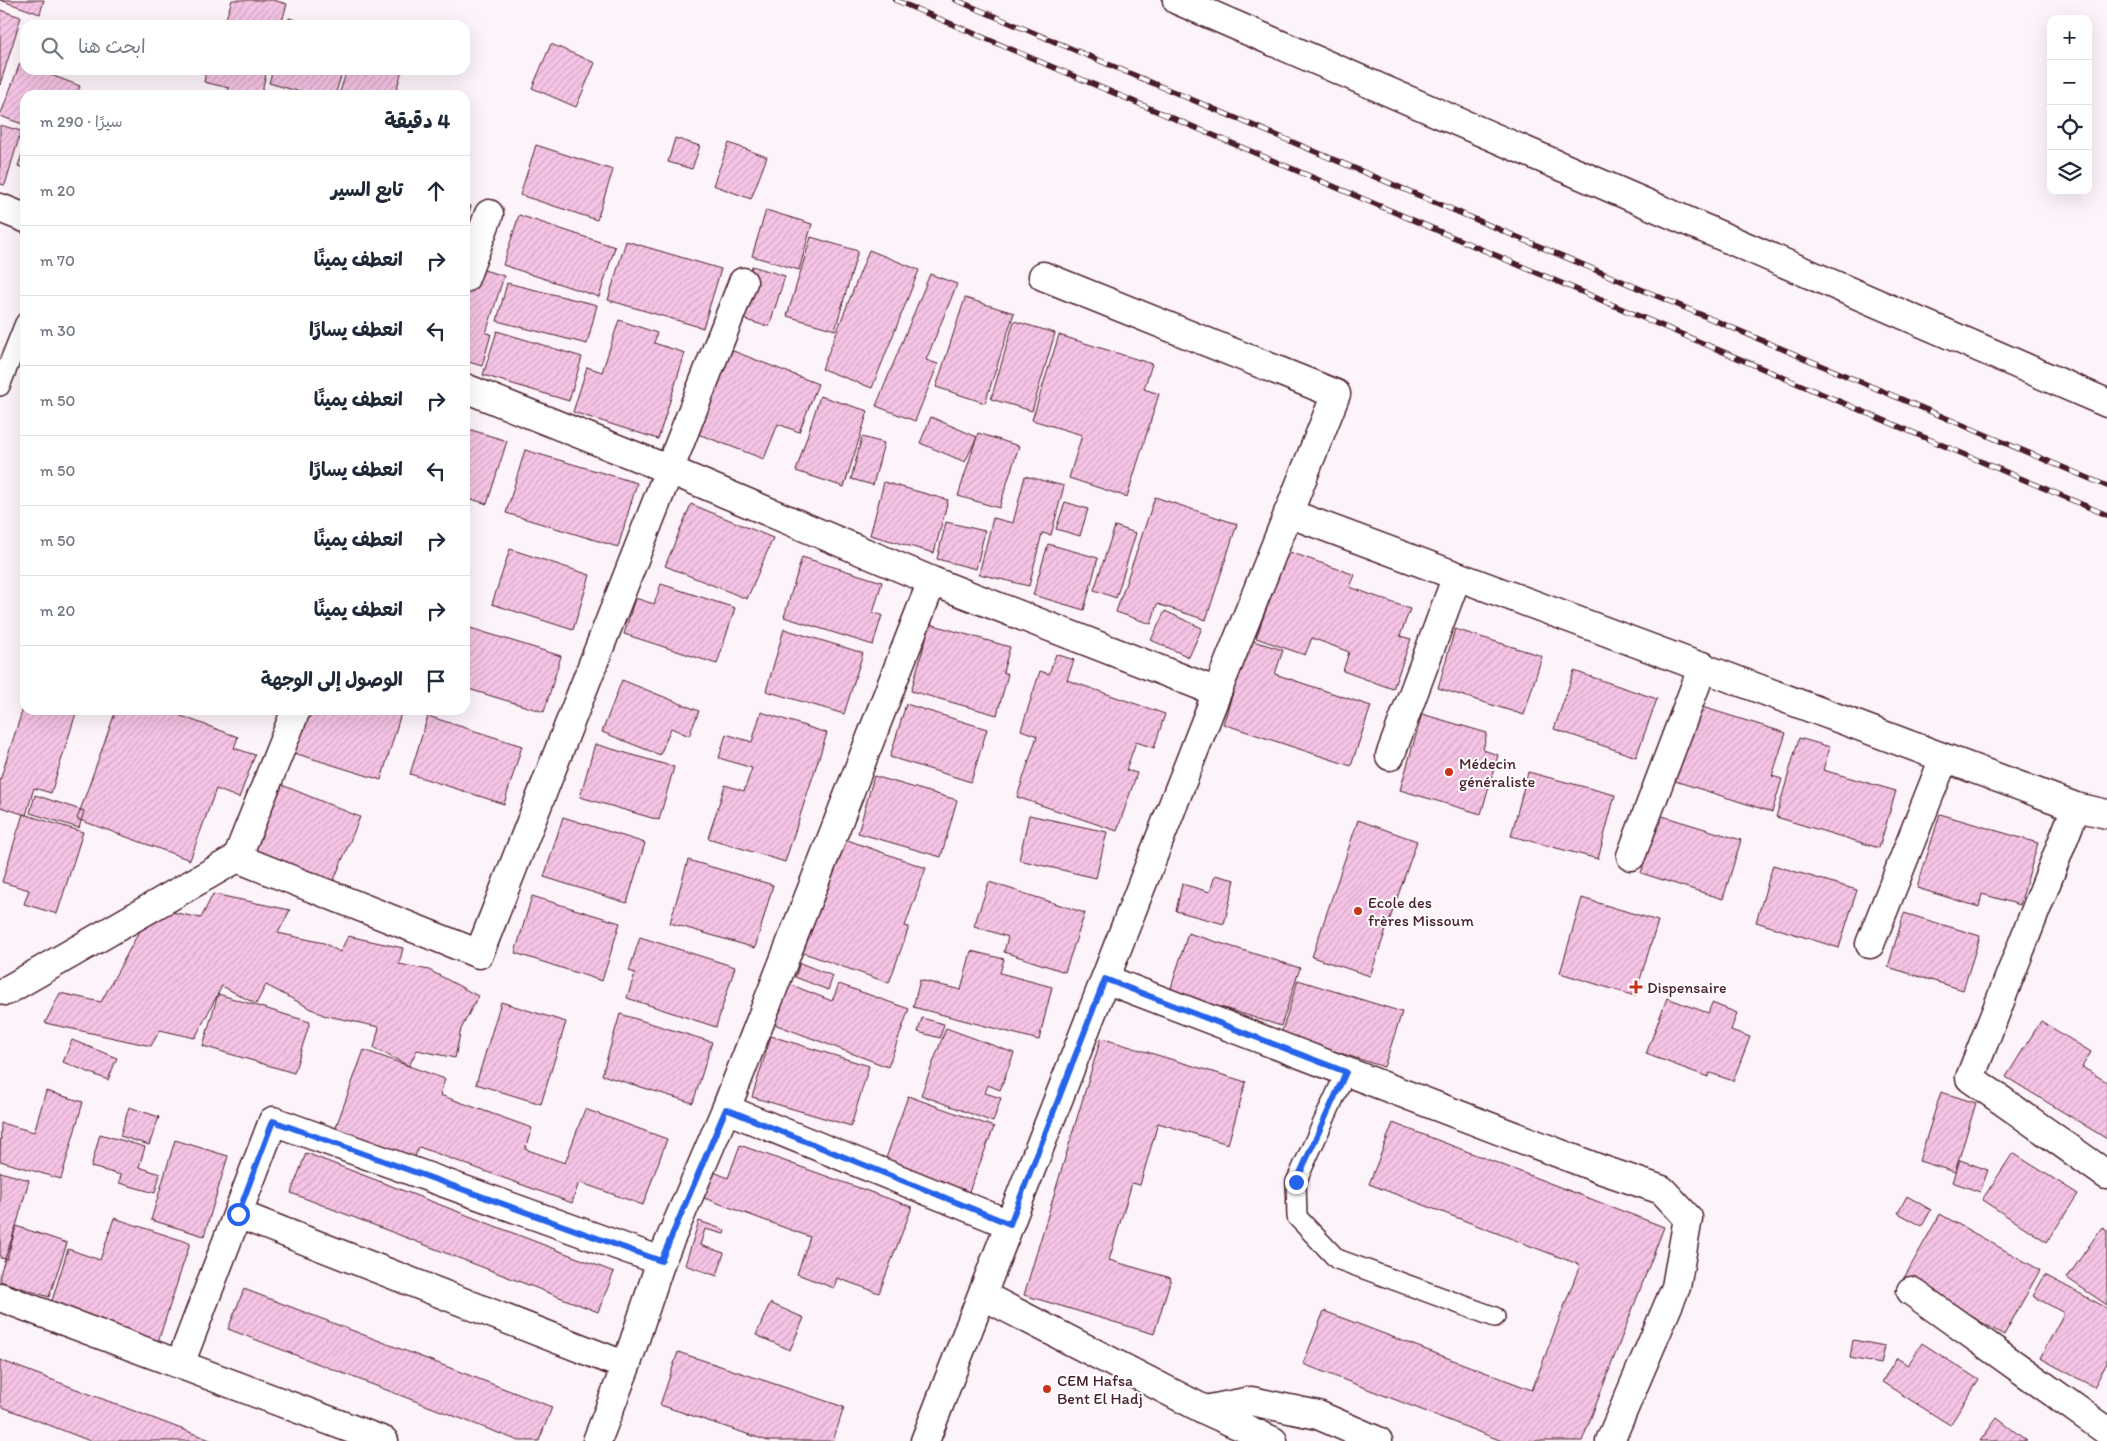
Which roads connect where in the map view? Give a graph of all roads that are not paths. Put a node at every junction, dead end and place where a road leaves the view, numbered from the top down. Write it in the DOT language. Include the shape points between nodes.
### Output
graph roads {
  1 [pos="1177,0"];
  2 [pos="0,208"];
  3 [pos="489,214"];
  4 [pos="20,216"];
  5 [pos="470,265"];
  6 [pos="1043,276"];
  7 [pos="743,282"];
  8 [pos="20,336"];
  9 [pos="0,386"];
  10 [pos="470,390"];
  11 [pos="2107,403"];
  12 [pos="670,470"];
  13 [pos="1288,513"];
  14 [pos="1457,576"];
  15 [pos="932,581"];
  16 [pos="1703,666"];
  17 [pos="1217,692"];
  18 [pos="294,715"];
  19 [pos="1390,756"];
  20 [pos="1944,758"];
  21 [pos="2076,807"];
  22 [pos="2107,814"];
  23 [pos="1631,856"];
  24 [pos="237,858"];
  25 [pos="1870,944"];
  26 [pos="1105,979"];
  27 [pos="2,996"];
  28 [pos="1346,1072"];
  29 [pos="726,1109"];
  30 [pos="2107,1176"];
  31 [pos="238,1214"];
  32 [pos="1010,1224"];
  33 [pos="661,1261"];
  34 [pos="1911,1291"];
  35 [pos="982,1295"];
  36 [pos="0,1297"];
  37 [pos="1495,1317"];
  38 [pos="180,1364"];
  39 [pos="626,1366"];
  40 [pos="1205,1410"];
  41 [pos="2107,1431"];
  42 [pos="384,1441"];
  43 [pos="597,1441"];
  44 [pos="925,1441"];
  45 [pos="1273,1441"];
  46 [pos="1378,1441"];
  47 [pos="1610,1441"];
  1 -- 11 [label="street"];
  2 -- 4 [label="street"];
  3 -- 5 [label="street"];
  6 -- 13 [label="street" via="1336,394"];
  7 -- 12 [label="street"];
  8 -- 9 [label="lane"];
  10 -- 12 [label="street"];
  12 -- 15 [label="street"];
  12 -- 24 [label="street" via="480,954"];
  13 -- 14 [label="street"];
  13 -- 17 [label="street"];
  14 -- 16 [label="street"];
  14 -- 19 [label="street"];
  15 -- 17 [label="street"];
  15 -- 29 [label="street"];
  16 -- 20 [label="street"];
  16 -- 23 [label="street"];
  17 -- 26 [label="street"];
  18 -- 24 [label="street"];
  20 -- 21 [label="street"];
  20 -- 25 [label="street"];
  21 -- 22 [label="street"];
  21 -- 30 [label="street" via="1970,1078"];
  24 -- 27 [label="street"];
  26 -- 28 [label="street"];
  26 -- 32 [label="street"];
  28 -- 37 [label="lane" via="1296,1182 1297,1217 1337,1259"];
  28 -- 47 [label="street" via="1600,1170 1662,1190 1688,1218 1676,1287"];
  29 -- 32 [label="street"];
  29 -- 33 [label="street"];
  31 -- 33 [label="street" via="273,1121"];
  31 -- 38 [label="street"];
  31 -- 39 [label="street"];
  32 -- 35 [label="street"];
  33 -- 39 [label="street"];
  34 -- 41 [label="street"];
  35 -- 40 [label="street"];
  35 -- 44 [label="street"];
  36 -- 38 [label="street"];
  38 -- 42 [label="street"];
  39 -- 43 [label="street"];
  40 -- 45 [label="street"];
  40 -- 46 [label="street" via="1251,1401 1318,1415"];
}
